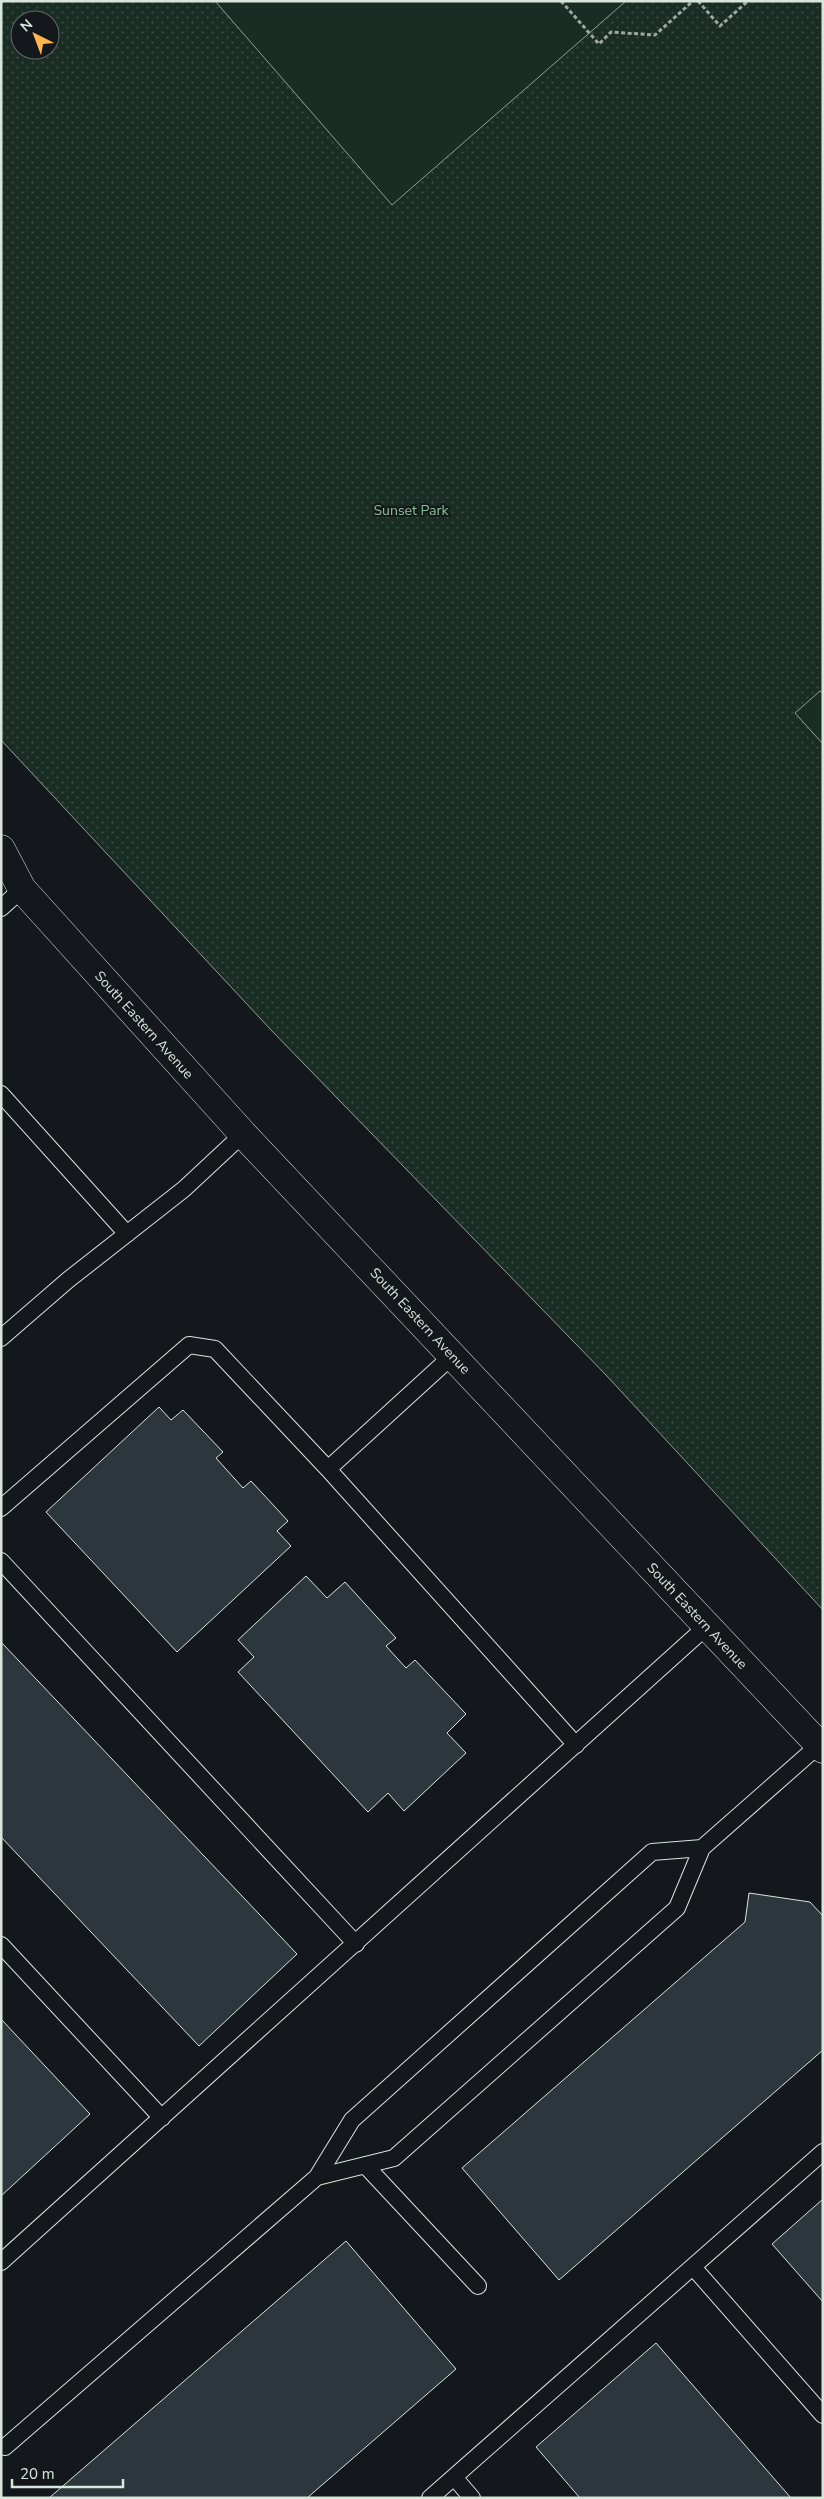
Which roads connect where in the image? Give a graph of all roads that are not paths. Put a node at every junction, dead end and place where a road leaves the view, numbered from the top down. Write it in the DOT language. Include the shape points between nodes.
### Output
graph roads {
  1 [pos="1,849"];
  2 [pos="12,883"];
  3 [pos="1,908"];
  4 [pos="1,1094"];
  5 [pos="243,1134"];
  6 [pos="127,1234"];
  7 [pos="1,1338"];
  8 [pos="452,1356"];
  9 [pos="328,1469"];
  10 [pos="1,1508"];
  11 [pos="1,1560"];
  12 [pos="706,1626"];
  13 [pos="576,1745"];
  14 [pos="821,1747"];
  15 [pos="702,1848"];
  16 [pos="356,1944"];
  17 [pos="1,1945"];
  18 [pos="162,2118"];
  19 [pos="823,2152"];
  20 [pos="365,2165"];
  21 [pos="317,2177"];
  22 [pos="1,2262"];
  23 [pos="693,2267"];
  24 [pos="478,2286"];
  25 [pos="823,2415"];
  26 [pos="6,2447"];
  27 [pos="454,2476"];
  28 [pos="430,2498"];
  29 [pos="472,2498"];
  1 -- 2 [label="main road, South Eastern Avenue"];
  2 -- 3 [label="lane"];
  2 -- 5 [label="main road, South Eastern Avenue"];
  4 -- 6 [label="lane"];
  5 -- 6 [label="lane" via="184,1189"];
  5 -- 8 [label="main road, South Eastern Avenue"];
  6 -- 7 [label="lane"];
  8 -- 9 [label="lane"];
  8 -- 12 [label="main road, South Eastern Avenue"];
  9 -- 10 [label="lane" via="215,1349 189,1345"];
  9 -- 13 [label="lane"];
  11 -- 16 [label="lane"];
  12 -- 13 [label="lane"];
  12 -- 14 [label="main road, South Eastern Avenue"];
  13 -- 16 [label="lane"];
  14 -- 15 [label="lane"];
  15 -- 20 [label="lane" via="677,1908 394,2158"];
  15 -- 21 [label="lane" via="652,1852 352,2120"];
  16 -- 18 [label="lane"];
  17 -- 18 [label="lane"];
  18 -- 22 [label="lane"];
  19 -- 23 [label="lane"];
  20 -- 21 [label="lane"];
  20 -- 24 [label="lane"];
  21 -- 26 [label="lane"];
  23 -- 25 [label="lane"];
  23 -- 27 [label="lane"];
  27 -- 28 [label="lane"];
  27 -- 29 [label="lane"];
}
